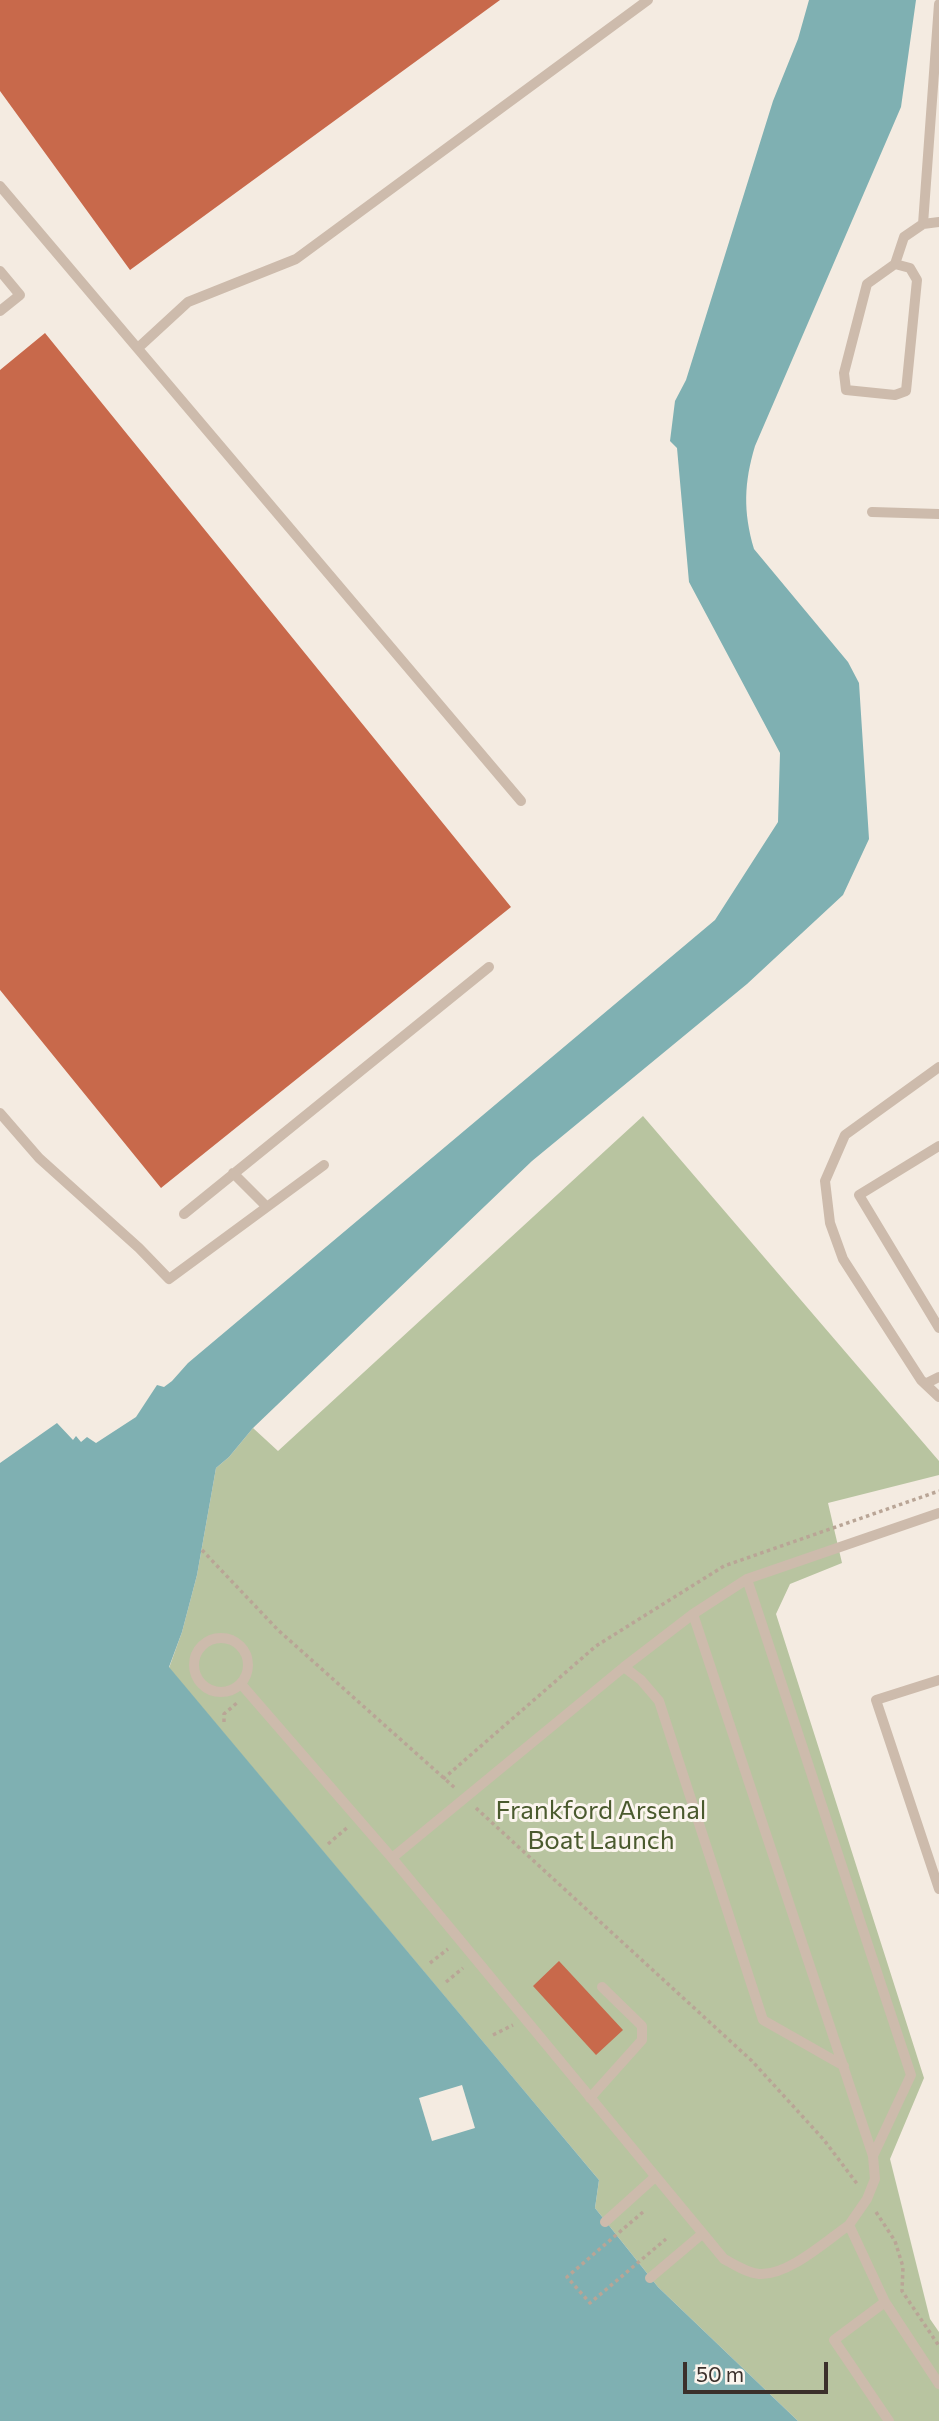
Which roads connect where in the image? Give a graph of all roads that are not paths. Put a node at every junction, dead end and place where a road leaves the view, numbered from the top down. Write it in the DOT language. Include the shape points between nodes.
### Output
graph roads {
  1 [pos="648,0"];
  2 [pos="939,4"];
  3 [pos="0,186"];
  4 [pos="939,222"];
  5 [pos="923,224"];
  6 [pos="895,264"];
  7 [pos="0,271"];
  8 [pos="0,311"];
  9 [pos="138,348"];
  10 [pos="872,512"];
  11 [pos="939,514"];
  12 [pos="521,801"];
  13 [pos="489,967"];
  14 [pos="939,1067"];
  15 [pos="0,1113"];
  16 [pos="939,1146"];
  17 [pos="324,1165"];
  18 [pos="233,1173"];
  19 [pos="267,1207"];
  20 [pos="184,1214"];
  21 [pos="939,1328"];
  22 [pos="939,1377"];
  23 [pos="926,1384"];
  24 [pos="939,1397"];
  25 [pos="939,1513"];
  26 [pos="747,1579"];
  27 [pos="693,1614"];
  28 [pos="624,1667"];
  29 [pos="939,1680"];
  30 [pos="244,1689"];
  31 [pos="392,1858"];
  32 [pos="939,1889"];
  33 [pos="602,1987"];
  34 [pos="844,2066"];
  35 [pos="590,2098"];
  36 [pos="873,2156"];
  37 [pos="655,2177"];
  38 [pos="606,2222"];
  39 [pos="849,2225"];
  40 [pos="702,2234"];
  41 [pos="650,2278"];
  42 [pos="885,2302"];
  43 [pos="939,2384"];
  44 [pos="890,2421"];
  1 -- 9 [label="lane" via="296,259 188,302"];
  2 -- 5 [label="lane"];
  3 -- 9 [label="lane"];
  4 -- 5 [label="lane"];
  5 -- 6 [label="lane" via="904,237"];
  6 -- 6 [label="lane" via="910,268 917,280 906,391 895,395 846,390 844,373 867,284"];
  7 -- 8 [label="lane" via="20,295"];
  9 -- 12 [label="lane"];
  10 -- 11 [label="lane"];
  13 -- 18 [label="lane"];
  14 -- 23 [label="lane" via="845,1135 825,1181 830,1223 843,1259"];
  15 -- 19 [label="lane" via="39,1158 169,1279"];
  16 -- 21 [label="lane" via="859,1195"];
  17 -- 19 [label="lane"];
  18 -- 19 [label="lane"];
  18 -- 20 [label="lane"];
  22 -- 23 [label="lane"];
  23 -- 24 [label="lane"];
  25 -- 26 [label="lane"];
  26 -- 27 [label="lane"];
  26 -- 36 [label="lane" via="911,2075"];
  27 -- 28 [label="lane"];
  27 -- 34 [label="lane"];
  28 -- 31 [label="lane"];
  28 -- 34 [label="lane" via="659,1701 763,2020"];
  29 -- 32 [label="lane" via="876,1700"];
  30 -- 30 [label="lane" via="248,1660 240,1645 216,1638 201,1646 193,1662 202,1685 217,1693"];
  30 -- 31 [label="lane"];
  31 -- 35 [label="lane"];
  33 -- 35 [label="lane" via="642,2026 642,2040"];
  34 -- 36 [label="lane"];
  35 -- 37 [label="lane"];
  36 -- 39 [label="lane" via="875,2179"];
  37 -- 38 [label="lane"];
  37 -- 40 [label="lane"];
  39 -- 40 [label="lane" via="783,2271 760,2274 724,2259"];
  39 -- 42 [label="lane"];
  40 -- 41 [label="lane"];
  42 -- 43 [label="lane"];
  42 -- 44 [label="lane" via="834,2340"];
}
